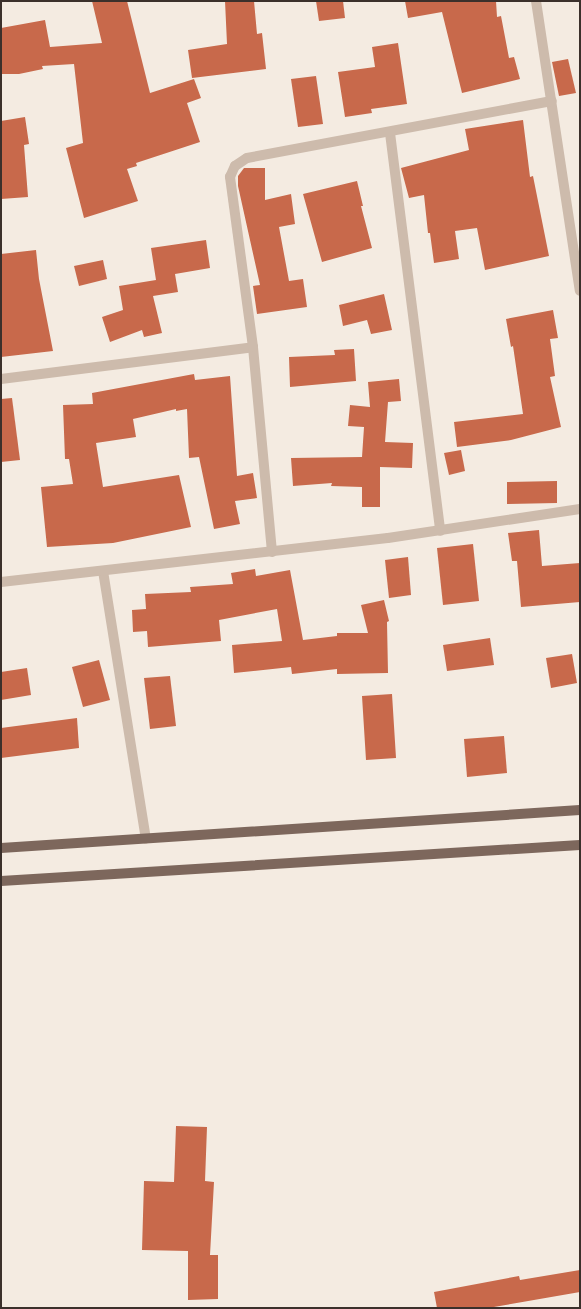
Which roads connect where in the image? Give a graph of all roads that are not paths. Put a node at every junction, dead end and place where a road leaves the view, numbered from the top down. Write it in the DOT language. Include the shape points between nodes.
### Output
graph roads {
  1 [pos="536,1"];
  2 [pos="552,101"];
  3 [pos="390,133"];
  4 [pos="580,291"];
  5 [pos="253,347"];
  6 [pos="1,379"];
  7 [pos="580,509"];
  8 [pos="440,531"];
  9 [pos="272,552"];
  10 [pos="103,571"];
  11 [pos="1,582"];
  12 [pos="580,810"];
  13 [pos="146,839"];
  14 [pos="580,845"];
  15 [pos="1,848"];
  16 [pos="1,881"];
  1 -- 2 [label="street"];
  2 -- 3 [label="street"];
  2 -- 4 [label="street"];
  3 -- 5 [label="street" via="247,158 234,166 230,177"];
  3 -- 8 [label="street"];
  5 -- 6 [label="street"];
  5 -- 9 [label="street"];
  7 -- 8 [label="street"];
  8 -- 9 [label="street"];
  9 -- 10 [label="street"];
  10 -- 11 [label="street"];
  10 -- 13 [label="street"];
  12 -- 13 [label="main road"];
  13 -- 15 [label="main road"];
  14 -- 16 [label="main road"];
}
